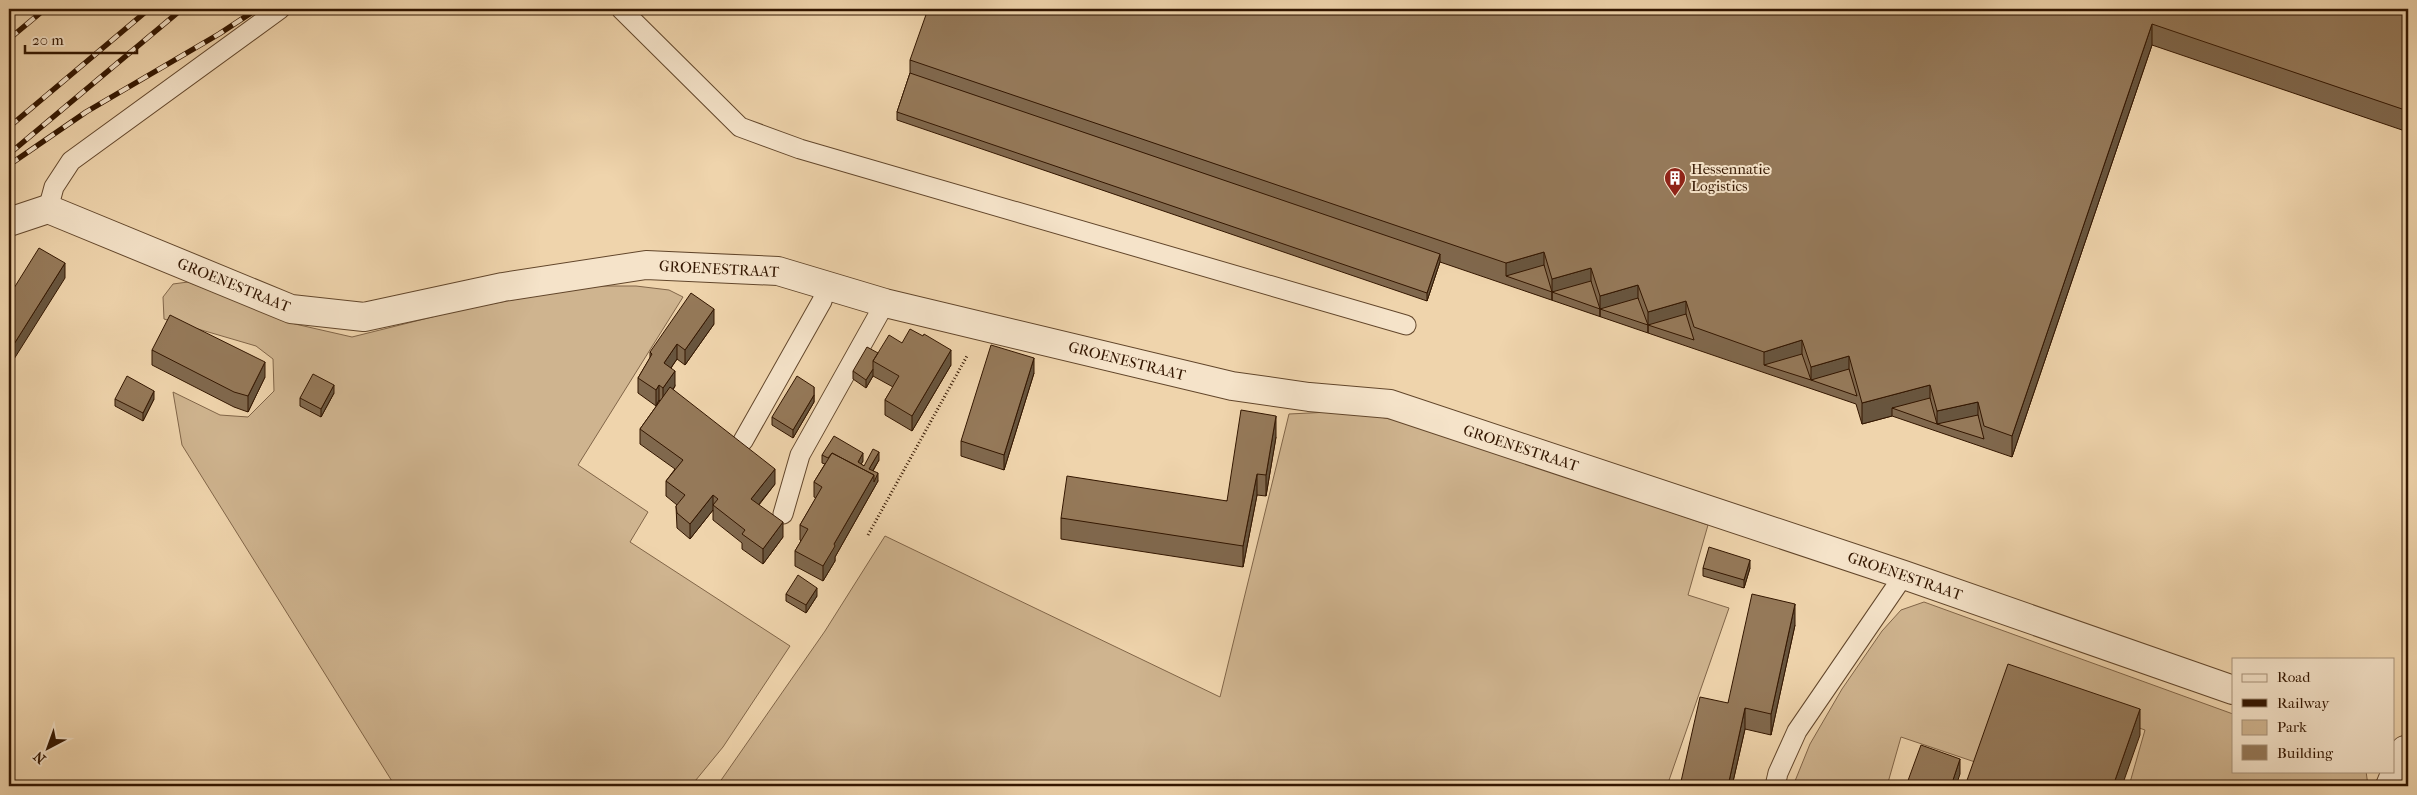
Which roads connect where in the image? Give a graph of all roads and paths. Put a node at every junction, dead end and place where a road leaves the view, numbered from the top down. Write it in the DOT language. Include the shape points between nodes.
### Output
graph roads {
  1 [pos="280,9"];
  2 [pos="621,9"];
  3 [pos="48,209"];
  4 [pos="9,222"];
  5 [pos="827,286"];
  6 [pos="886,303"];
  7 [pos="980,325"];
  8 [pos="1406,325"];
  9 [pos="743,441"];
  10 [pos="783,514"];
  11 [pos="868,535"];
  12 [pos="1904,575"];
  13 [pos="2232,690"];
  14 [pos="2402,749"];
  15 [pos="1775,786"];
  16 [pos="2390,786"];
  1 -- 3 [label="lane" via="71,161 54,187"];
  2 -- 8 [label="lane" via="740,127 800,149"];
  3 -- 4 [label="street"];
  3 -- 5 [label="street, GROENESTRAAT" via="291,309 364,317 503,287 646,265 778,271"];
  5 -- 6 [label="street, GROENESTRAAT"];
  5 -- 9 [label="lane" via="822,301"];
  6 -- 7 [label="street, GROENESTRAAT"];
  6 -- 10 [label="lane" via="800,455"];
  7 -- 11 [label="path" via="974,343"];
  7 -- 12 [label="street, GROENESTRAAT" via="1232,386 1390,404"];
  12 -- 13 [label="street, GROENESTRAAT"];
  12 -- 15 [label="lane" via="1797,731"];
  14 -- 16 [label="street"];
}
